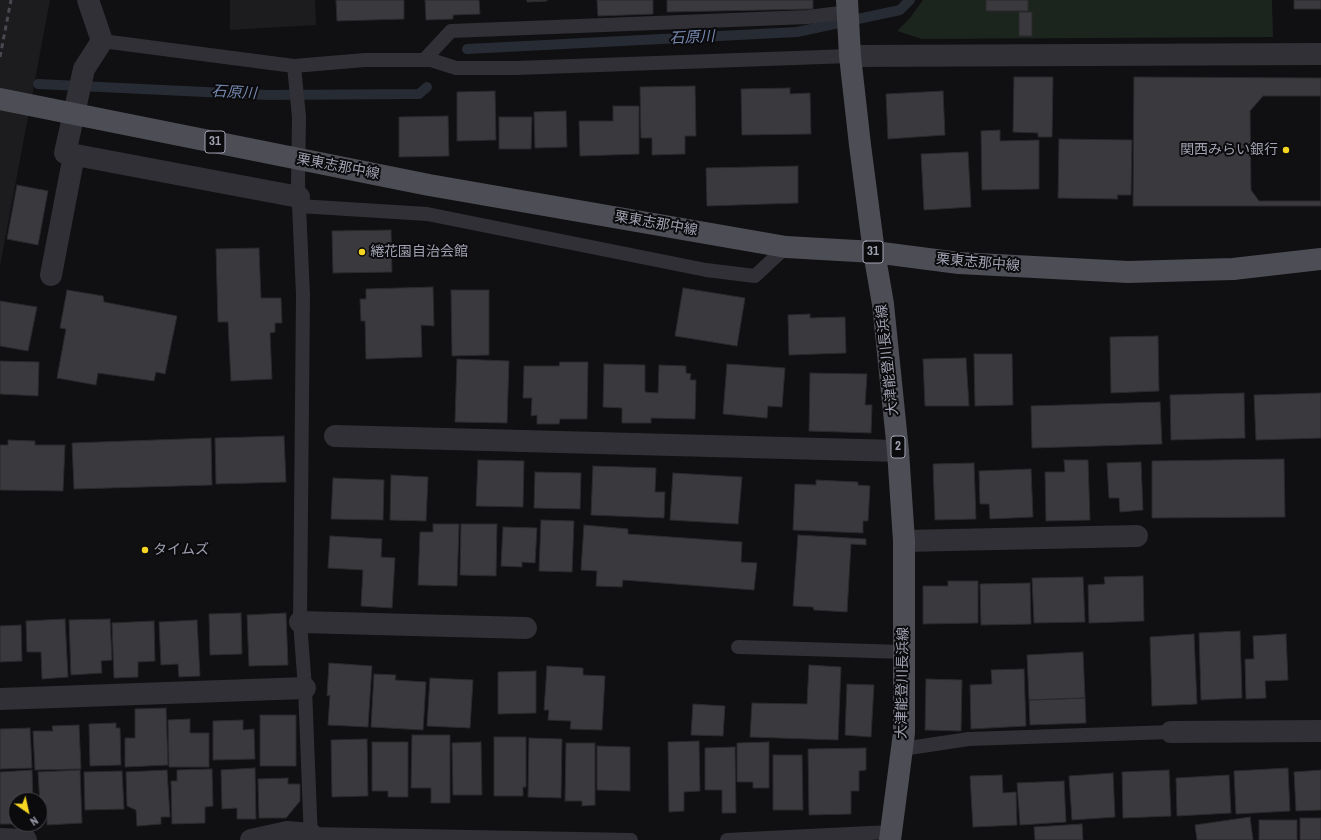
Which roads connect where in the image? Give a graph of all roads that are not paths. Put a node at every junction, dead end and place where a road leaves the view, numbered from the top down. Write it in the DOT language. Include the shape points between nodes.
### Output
graph roads {
  1 [pos="88,0"];
  2 [pos="847,4"];
  3 [pos="102,40"];
  4 [pos="1321,54"];
  5 [pos="850,55"];
  6 [pos="424,60"];
  7 [pos="294,66"];
  8 [pos="0,99"];
  9 [pos="74,155"];
  10 [pos="299,201"];
  11 [pos="786,247"];
  12 [pos="874,252"];
  13 [pos="1321,259"];
  14 [pos="51,276"];
  15 [pos="335,436"];
  16 [pos="898,451"];
  17 [pos="1137,536"];
  18 [pos="904,541"];
  19 [pos="300,622"];
  20 [pos="526,628"];
  21 [pos="738,647"];
  22 [pos="905,652"];
  23 [pos="305,688"];
  24 [pos="0,699"];
  25 [pos="1321,731"];
  26 [pos="1171,732"];
  27 [pos="902,749"];
  28 [pos="890,836"];
  29 [pos="311,837"];
  30 [pos="0,839"];
  31 [pos="26,840"];
  32 [pos="251,840"];
  33 [pos="631,840"];
  34 [pos="727,840"];
  1 -- 3 [label="street"];
  2 -- 5 [label="main road, 大津能登川長浜線 / 2"];
  2 -- 6 [label="lane" via="808,17 451,31"];
  3 -- 7 [label="lane"];
  3 -- 9 [label="street" via="84,68 65,153"];
  4 -- 5 [label="street"];
  5 -- 6 [label="lane" via="516,68 456,68"];
  5 -- 12 [label="main road, 大津能登川長浜線 / 2"];
  6 -- 7 [label="lane" via="365,60"];
  7 -- 10 [label="lane" via="299,118"];
  8 -- 11 [label="main road, 栗東志那中線 / 31" via="429,185"];
  9 -- 10 [label="street"];
  9 -- 14 [label="street"];
  10 -- 11 [label="lane" via="427,214 706,270 755,276"];
  10 -- 19 [label="lane" via="303,295"];
  11 -- 12 [label="main road, 栗東志那中線 / 31"];
  12 -- 13 [label="main road, 栗東志那中線 / 31" via="959,263 1128,272 1233,270"];
  12 -- 16 [label="main road, 大津能登川長浜線 / 2" via="883,304"];
  15 -- 16 [label="street"];
  16 -- 18 [label="main road, 大津能登川長浜線 / 2"];
  17 -- 18 [label="street"];
  18 -- 22 [label="main road, 大津能登川長浜線 / 2"];
  19 -- 20 [label="street"];
  19 -- 23 [label="lane"];
  21 -- 22 [label="lane"];
  22 -- 27 [label="main road, 大津能登川長浜線 / 2"];
  23 -- 24 [label="street"];
  23 -- 29 [label="lane"];
  25 -- 26 [label="street"];
  26 -- 27 [label="lane" via="969,739"];
  27 -- 28 [label="main road, 大津能登川長浜線 / 2"];
  28 -- 34 [label="lane"];
  29 -- 32 [label="street" via="287,832"];
  29 -- 33 [label="lane"];
  30 -- 31 [label="street"];
}
